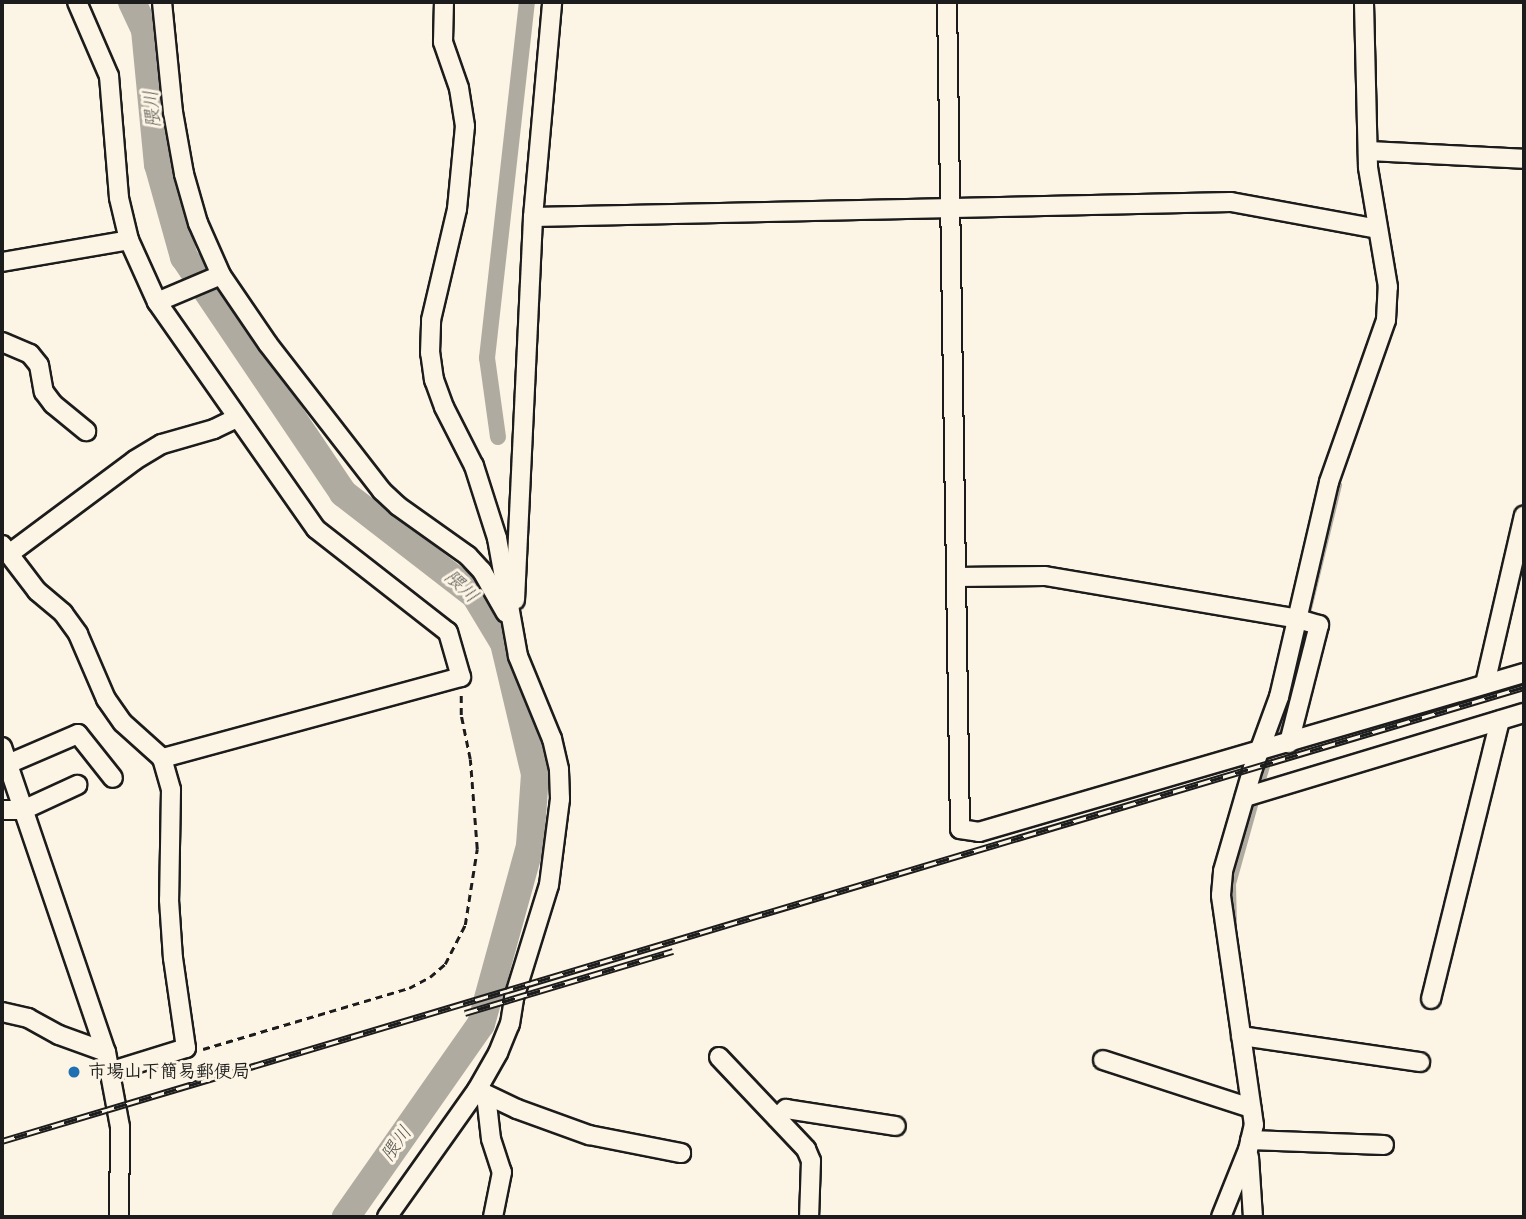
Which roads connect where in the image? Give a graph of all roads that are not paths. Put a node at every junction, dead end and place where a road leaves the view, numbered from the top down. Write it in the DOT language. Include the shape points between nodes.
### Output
graph roads {
  1 [pos="77,2"];
  2 [pos="162,2"];
  3 [pos="444,2"];
  4 [pos="552,2"];
  5 [pos="947,2"];
  6 [pos="1364,2"];
  7 [pos="1368,150"];
  8 [pos="1524,159"];
  9 [pos="950,207"];
  10 [pos="533,217"];
  11 [pos="1378,229"];
  12 [pos="129,240"];
  13 [pos="2,262"];
  14 [pos="216,278"];
  15 [pos="157,302"];
  16 [pos="2,342"];
  17 [pos="237,418"];
  18 [pos="86,432"];
  19 [pos="1524,515"];
  20 [pos="5,549"];
  21 [pos="956,577"];
  22 [pos="1298,619"];
  23 [pos="513,625"];
  24 [pos="1524,673"];
  25 [pos="1485,684"];
  26 [pos="1524,713"];
  27 [pos="1500,720"];
  28 [pos="1289,743"];
  29 [pos="1260,751"];
  30 [pos="5,756"];
  31 [pos="162,758"];
  32 [pos="113,778"];
  33 [pos="77,785"];
  34 [pos="1245,797"];
  35 [pos="2,810"];
  36 [pos="23,810"];
  37 [pos="1431,999"];
  38 [pos="2,1012"];
  39 [pos="1241,1036"];
  40 [pos="106,1052"];
  41 [pos="719,1057"];
  42 [pos="1103,1060"];
  43 [pos="1420,1062"];
  44 [pos="110,1072"];
  45 [pos="482,1093"];
  46 [pos="1251,1108"];
  47 [pos="777,1118"];
  48 [pos="896,1126"];
  49 [pos="1249,1145"];
  50 [pos="1384,1145"];
  51 [pos="681,1153"];
  52 [pos="119,1217"];
  53 [pos="387,1217"];
  54 [pos="493,1217"];
  55 [pos="809,1217"];
  56 [pos="1221,1217"];
  57 [pos="1253,1217"];
  1 -- 12 [label="street" via="109,76 119,198"];
  2 -- 14 [label="street" via="184,174"];
  3 -- 23 [label="street" via="443,42 459,88 465,126 457,209 431,320 430,353 434,380 474,466 493,524"];
  4 -- 10 [label="street"];
  5 -- 9 [label="street"];
  6 -- 7 [label="street"];
  7 -- 8 [label="street"];
  7 -- 11 [label="street"];
  9 -- 10 [label="street"];
  9 -- 11 [label="street" via="1231,202"];
  9 -- 21 [label="street"];
  10 -- 23 [label="street"];
  11 -- 22 [label="street" via="1388,287 1386,320 1329,482"];
  12 -- 13 [label="street"];
  12 -- 15 [label="street"];
  14 -- 15 [label="street"];
  14 -- 23 [label="street" via="383,491 468,556"];
  15 -- 17 [label="street"];
  16 -- 18 [label="street" via="30,354 39,365 44,391 53,404"];
  17 -- 20 [label="street" via="153,449"];
  17 -- 31 [label="street" via="316,529 448,632 461,677"];
  19 -- 25 [label="street"];
  20 -- 31 [label="street" via="78,634 106,699 122,723"];
  21 -- 22 [label="street" via="1045,576"];
  21 -- 29 [label="street" via="960,829 979,832"];
  22 -- 28 [label="street" via="1319,625"];
  22 -- 29 [label="street"];
  23 -- 45 [label="street" via="519,656 552,739 560,799 549,885 510,1024"];
  24 -- 25 [label="street"];
  25 -- 28 [label="street"];
  26 -- 27 [label="street"];
  27 -- 34 [label="street"];
  27 -- 37 [label="street"];
  28 -- 29 [label="street"];
  29 -- 34 [label="street"];
  30 -- 32 [label="street" via="78,734"];
  30 -- 36 [label="street"];
  31 -- 44 [label="street" via="171,790 169,900 186,1048"];
  33 -- 36 [label="street"];
  34 -- 39 [label="street" via="1223,871 1221,895"];
  35 -- 36 [label="street"];
  36 -- 40 [label="street"];
  38 -- 40 [label="street" via="28,1018"];
  39 -- 43 [label="street"];
  39 -- 46 [label="street"];
  40 -- 44 [label="street"];
  41 -- 47 [label="street"];
  42 -- 46 [label="street"];
  44 -- 52 [label="street" via="120,1127"];
  45 -- 51 [label="street" via="590,1135"];
  45 -- 53 [label="street"];
  45 -- 54 [label="street" via="502,1172"];
  46 -- 49 [label="street" via="1254,1125"];
  47 -- 48 [label="street" via="786,1109"];
  47 -- 55 [label="street" via="806,1149 811,1161"];
  49 -- 50 [label="street"];
  49 -- 56 [label="street"];
  49 -- 57 [label="street"];
}
